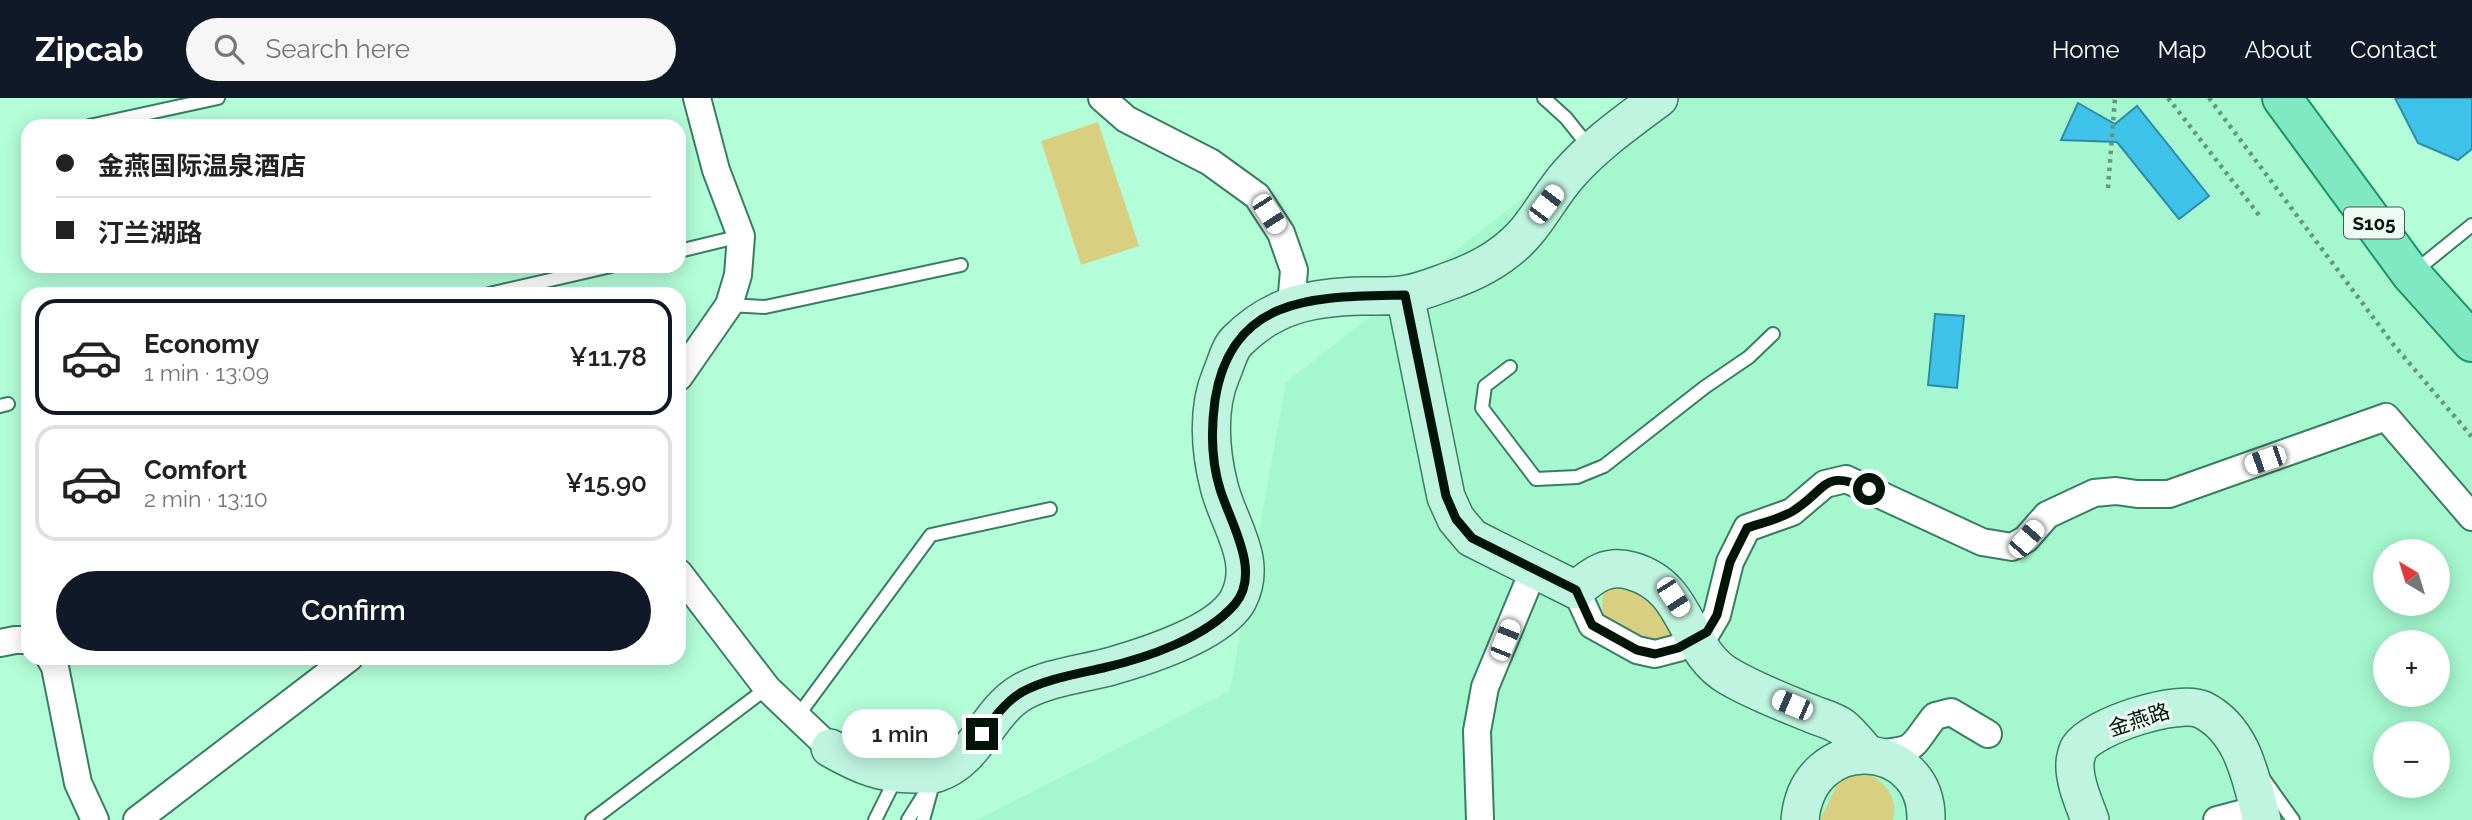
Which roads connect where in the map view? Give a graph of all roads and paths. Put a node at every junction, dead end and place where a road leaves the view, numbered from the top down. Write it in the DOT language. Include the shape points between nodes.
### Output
graph roads {
  1 [pos="218,98"];
  2 [pos="696,98"];
  3 [pos="1102,98"];
  4 [pos="1544,98"];
  5 [pos="1659,98"];
  6 [pos="2115,98"];
  7 [pos="2168,98"];
  8 [pos="2209,98"];
  9 [pos="2282,98"];
  10 [pos="121,119"];
  11 [pos="1592,151"];
  12 [pos="2108,188"];
  13 [pos="2259,215"];
  14 [pos="2472,225"];
  15 [pos="741,236"];
  16 [pos="686,248"];
  17 [pos="961,265"];
  18 [pos="580,273"];
  19 [pos="2411,274"];
  20 [pos="520,287"];
  21 [pos="1405,295"];
  22 [pos="729,304"];
  23 [pos="1291,305"];
  24 [pos="1773,334"];
  25 [pos="2472,342"];
  26 [pos="686,367"];
  27 [pos="1510,367"];
  28 [pos="2472,437"];
  29 [pos="1050,509"];
  30 [pos="2472,517"];
  31 [pos="1534,569"];
  32 [pos="686,582"];
  33 [pos="1576,590"];
  34 [pos="21,640"];
  35 [pos="1695,640"];
  36 [pos="0,643"];
  37 [pos="54,665"];
  38 [pos="340,665"];
  39 [pos="766,688"];
  40 [pos="797,717"];
  41 [pos="1988,734"];
  42 [pos="830,748"];
  43 [pos="1867,754"];
  44 [pos="937,774"];
  45 [pos="897,775"];
  46 [pos="2267,818"];
  47 [pos="96,820"];
  48 [pos="138,820"];
  49 [pos="592,820"];
  50 [pos="875,820"];
  51 [pos="908,820"];
  52 [pos="923,820"];
  53 [pos="1480,820"];
  54 [pos="1800,820"];
  55 [pos="1926,820"];
  56 [pos="2091,820"];
  57 [pos="2105,820"];
  58 [pos="2217,820"];
  1 -- 10 [label="lane"];
  2 -- 15 [label="street"];
  3 -- 23 [label="street" via="1126,119 1210,162 1257,196 1281,233 1294,270"];
  4 -- 11 [label="lane"];
  5 -- 11 [label="street"];
  6 -- 12 [label="path"];
  7 -- 13 [label="path"];
  8 -- 28 [label="path" via="2393,344"];
  9 -- 19 [label="main road, S105"];
  11 -- 21 [label="street" via="1567,176 1526,232 1493,261"];
  14 -- 19 [label="lane"];
  15 -- 16 [label="lane"];
  15 -- 22 [label="street" via="738,275"];
  17 -- 22 [label="lane" via="765,307"];
  18 -- 20 [label="lane"];
  19 -- 25 [label="main road, S105"];
  21 -- 23 [label="street" via="1328,296"];
  21 -- 31 [label="street" via="1446,496 1456,519 1472,538"];
  22 -- 26 [label="street"];
  23 -- 44 [label="street" via="1262,318 1234,344 1218,383 1213,458 1219,488 1243,550 1245,578 1237,601 1217,623 1175,644 1021,693 996,714 968,754"];
  24 -- 27 [label="lane" via="1604,466 1577,477 1536,479 1482,408 1485,386"];
  29 -- 40 [label="lane" via="931,535"];
  30 -- 35 [label="street" via="2386,417 2169,494 2094,493 2047,515 2026,539 2012,547 1982,542 1846,479 1825,484 1792,512 1747,528 1730,562 1717,615 1707,632"];
  31 -- 33 [label="street"];
  31 -- 53 [label="street" via="1485,687 1477,732"];
  32 -- 39 [label="street"];
  33 -- 35 [label="street" via="1592,625 1637,650 1655,654"];
  33 -- 35 [label="street" via="1602,570 1621,568 1647,575 1673,597"];
  34 -- 36 [label="street"];
  35 -- 43 [label="street" via="1727,676 1841,726"];
  37 -- 47 [label="street" via="78,783"];
  38 -- 48 [label="street"];
  39 -- 40 [label="street"];
  39 -- 49 [label="lane"];
  40 -- 42 [label="street"];
  41 -- 43 [label="street" via="1951,712 1935,716 1919,741 1906,751"];
  42 -- 45 [label="street" via="863,767"];
  43 -- 54 [label="street" via="1826,766 1810,782 1801,802"];
  43 -- 55 [label="street" via="1888,759 1906,771 1919,788"];
  44 -- 45 [label="street"];
  44 -- 51 [label="lane"];
  44 -- 52 [label="lane"];
  45 -- 50 [label="lane"];
  46 -- 56 [label="street, 金燕路" via="2243,751 2224,726 2203,710 2186,706 2152,711 2104,729 2080,747 2075,762 2079,789"];
  46 -- 57 [label="street, 金燕路" via="2235,799 2229,772 2214,742 2202,722 2188,717 2154,723 2100,744 2086,762"];
  46 -- 58 [label="street"];
}
